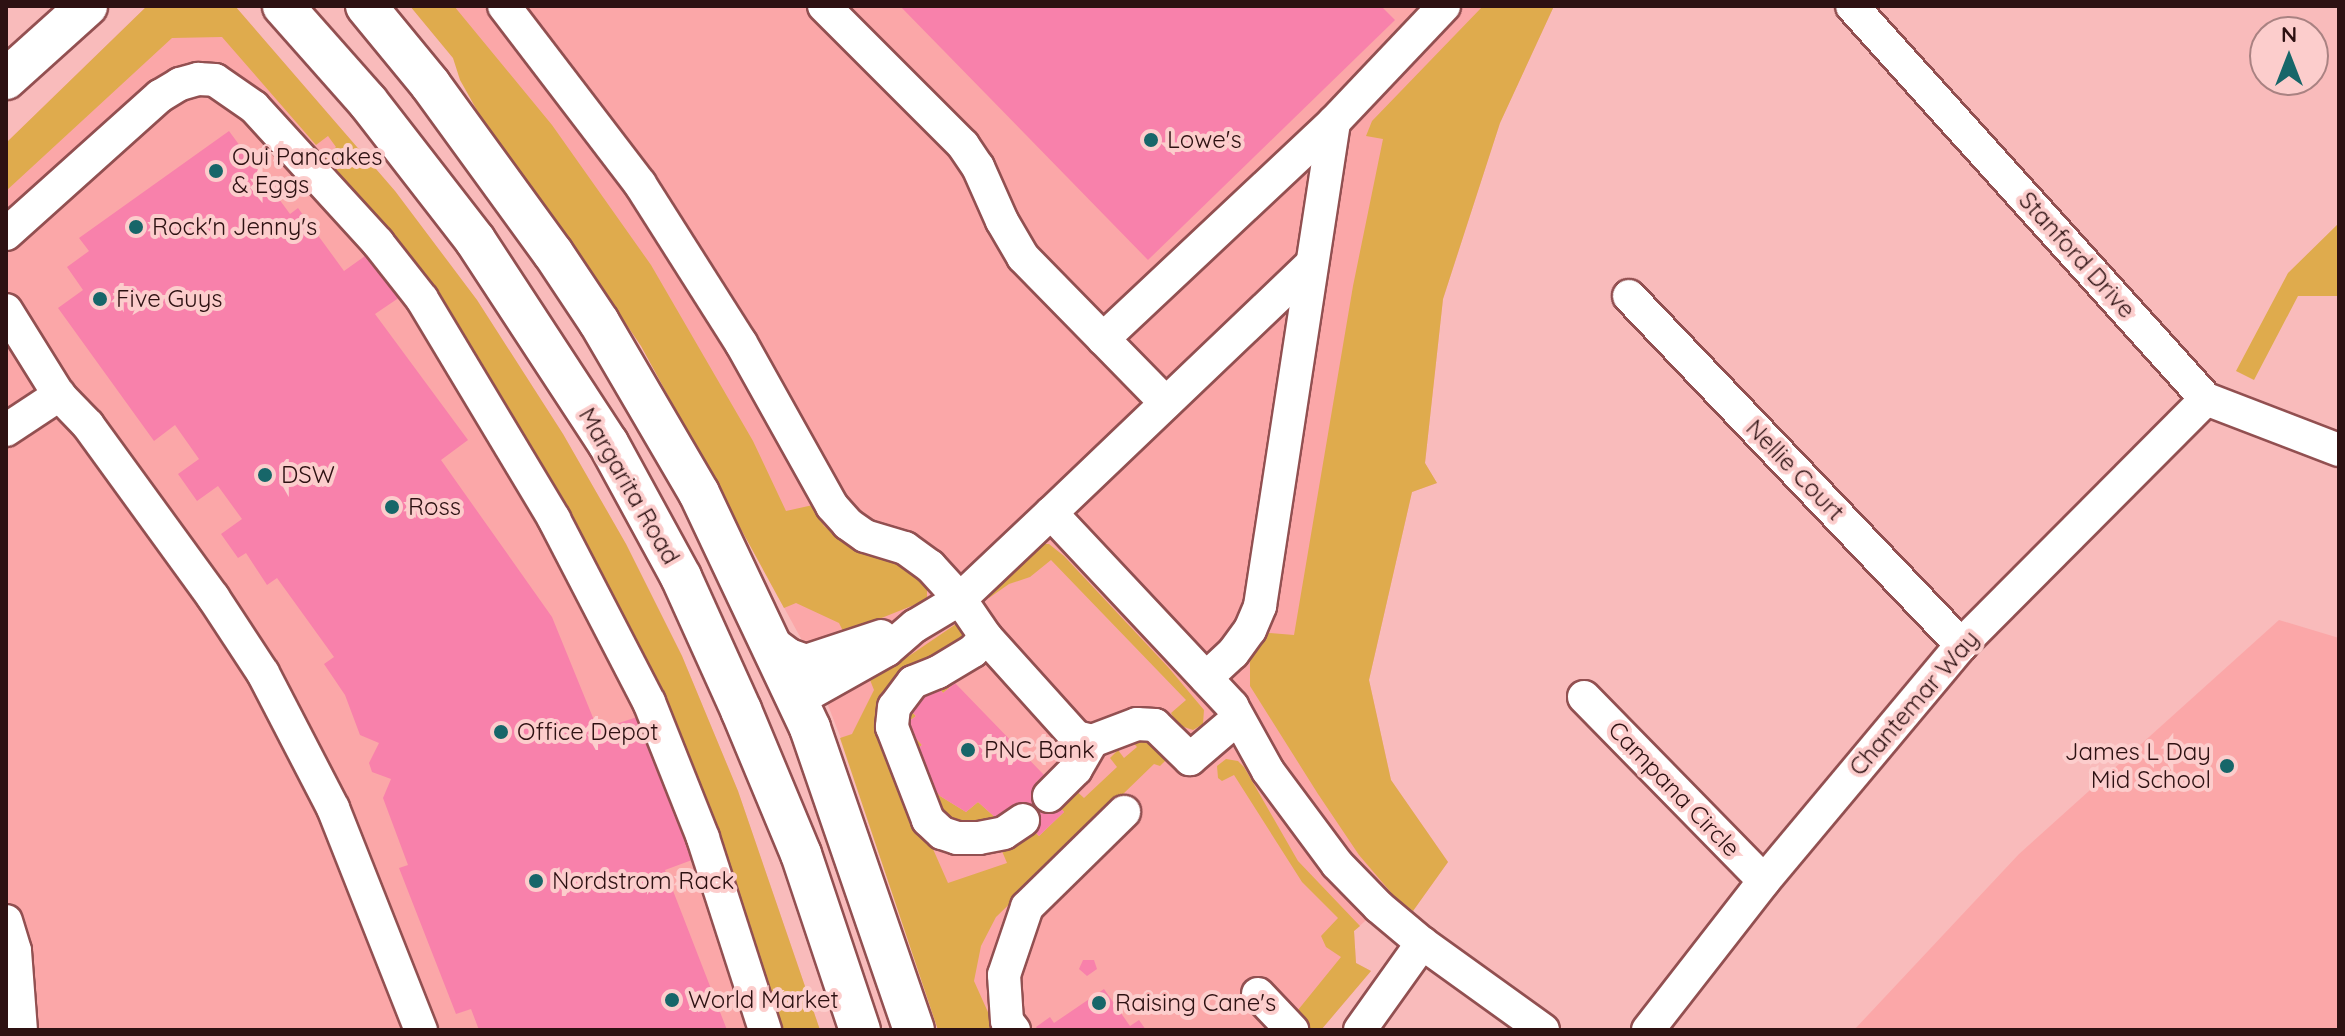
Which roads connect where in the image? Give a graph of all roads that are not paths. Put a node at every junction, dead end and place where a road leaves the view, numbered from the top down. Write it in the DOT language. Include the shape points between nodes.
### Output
graph roads {
  1 [pos="87,6"];
  2 [pos="283,6"];
  3 [pos="366,6"];
  4 [pos="504,6"];
  5 [pos="824,6"];
  6 [pos="1444,6"];
  7 [pos="1852,6"];
  8 [pos="6,79"];
  9 [pos="1334,122"];
  10 [pos="6,234"];
  11 [pos="1312,264"];
  12 [pos="1629,296"];
  13 [pos="6,310"];
  14 [pos="1103,339"];
  15 [pos="59,395"];
  16 [pos="2206,399"];
  17 [pos="1166,403"];
  18 [pos="6,430"];
  19 [pos="608,443"];
  20 [pos="2339,450"];
  21 [pos="1051,513"];
  22 [pos="960,599"];
  23 [pos="915,626"];
  24 [pos="986,637"];
  25 [pos="772,642"];
  26 [pos="1961,645"];
  27 [pos="1206,678"];
  28 [pos="1584,697"];
  29 [pos="798,700"];
  30 [pos="1238,718"];
  31 [pos="1092,741"];
  32 [pos="1049,796"];
  33 [pos="1124,812"];
  34 [pos="1023,820"];
  35 [pos="1764,881"];
  36 [pos="6,921"];
  37 [pos="1422,943"];
  38 [pos="1258,994"];
  39 [pos="1011,1025"];
  40 [pos="21,1030"];
  41 [pos="421,1030"];
  42 [pos="765,1030"];
  43 [pos="860,1030"];
  44 [pos="914,1030"];
  45 [pos="1292,1030"];
  46 [pos="1360,1030"];
  47 [pos="1543,1030"];
  48 [pos="1648,1030"];
  1 -- 8 [label="main road"];
  2 -- 19 [label="main road, Margarita Road" via="368,102 475,240"];
  3 -- 25 [label="main road" via="499,176 599,322 699,493"];
  4 -- 22 [label="street" via="640,184 741,343 832,506 865,536 905,548 930,566"];
  5 -- 14 [label="street" via="963,145 1023,257"];
  6 -- 9 [label="street"];
  7 -- 16 [label="street, Stanford Drive"];
  9 -- 11 [label="street"];
  9 -- 14 [label="street"];
  10 -- 42 [label="street" via="180,84 215,80 254,107 422,299 554,519 649,702 703,838"];
  11 -- 17 [label="street"];
  11 -- 27 [label="street" via="1260,606 1233,653"];
  12 -- 26 [label="street, Nellie Court"];
  13 -- 15 [label="street"];
  14 -- 17 [label="street"];
  15 -- 18 [label="street"];
  15 -- 41 [label="street" via="88,425 263,673 333,808"];
  16 -- 20 [label="street, Stanford Drive"];
  16 -- 26 [label="street, Chantemar Way"];
  17 -- 21 [label="street"];
  19 -- 29 [label="main road" via="681,528 761,695 783,704"];
  19 -- 43 [label="main road, Margarita Road" via="681,577 741,710 801,854"];
  21 -- 22 [label="street"];
  21 -- 27 [label="street"];
  22 -- 23 [label="street"];
  22 -- 24 [label="street"];
  23 -- 25 [label="street" via="806,661"];
  23 -- 29 [label="street" via="887,650"];
  24 -- 31 [label="street" via="1076,737"];
  24 -- 34 [label="street" via="973,651 913,682 894,707 892,727 928,820 942,833 979,838 1004,833"];
  25 -- 29 [label="main road"];
  26 -- 35 [label="street, Chantemar Way"];
  27 -- 30 [label="street"];
  28 -- 35 [label="street, Campana Circle"];
  29 -- 44 [label="main road"];
  30 -- 31 [label="street" via="1190,759 1155,725 1137,724"];
  30 -- 37 [label="street" via="1268,771 1337,864"];
  31 -- 32 [label="street" via="1076,769"];
  33 -- 39 [label="street" via="1027,907 1004,975"];
  35 -- 48 [label="street, Chantemar Way"];
  36 -- 40 [label="street" via="15,951"];
  37 -- 46 [label="street"];
  37 -- 47 [label="street"];
  38 -- 45 [label="street"];
}
